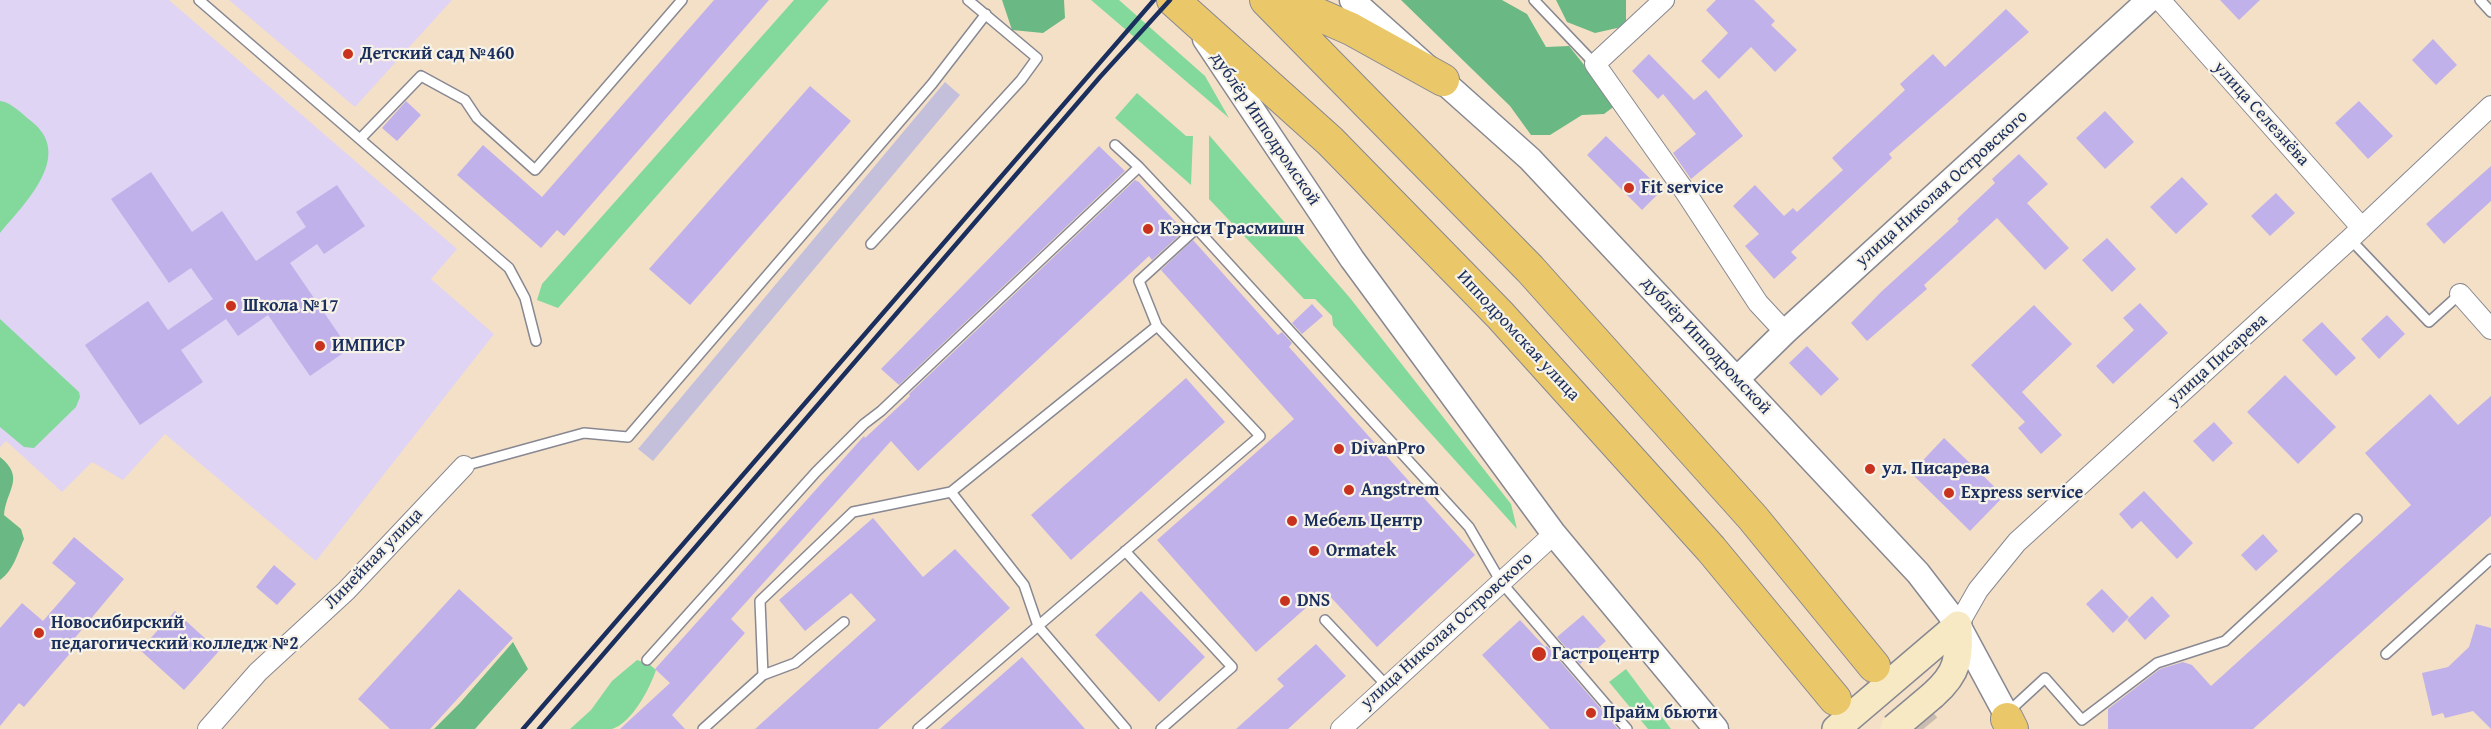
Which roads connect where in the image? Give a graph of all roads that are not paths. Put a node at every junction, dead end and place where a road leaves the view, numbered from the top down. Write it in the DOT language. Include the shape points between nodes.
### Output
graph roads {
  1 [pos="199,0"];
  2 [pos="682,0"];
  3 [pos="968,0"];
  4 [pos="1266,0"];
  5 [pos="1285,0"];
  6 [pos="1352,0"];
  7 [pos="1534,0"];
  8 [pos="1664,0"];
  9 [pos="2149,0"];
  10 [pos="2160,0"];
  11 [pos="2480,0"];
  12 [pos="1181,7"];
  13 [pos="2491,12"];
  14 [pos="986,14"];
  15 [pos="1595,64"];
  16 [pos="1443,80"];
  17 [pos="2491,106"];
  18 [pos="362,138"];
  19 [pos="1115,145"];
  20 [pos="1139,167"];
  21 [pos="1197,228"];
  22 [pos="2356,234"];
  23 [pos="871,244"];
  24 [pos="2460,294"];
  25 [pos="1157,326"];
  26 [pos="2491,329"];
  27 [pos="1785,332"];
  28 [pos="537,341"];
  29 [pos="1737,379"];
  30 [pos="464,466"];
  31 [pos="951,492"];
  32 [pos="2357,519"];
  33 [pos="1554,534"];
  34 [pos="1125,551"];
  35 [pos="2489,563"];
  36 [pos="1502,582"];
  37 [pos="1326,620"];
  38 [pos="844,622"];
  39 [pos="1958,625"];
  40 [pos="1038,626"];
  41 [pos="2386,654"];
  42 [pos="646,660"];
  43 [pos="1874,666"];
  44 [pos="763,675"];
  45 [pos="1387,686"];
  46 [pos="1835,714"];
  47 [pos="2082,720"];
  48 [pos="2010,722"];
  49 [pos="208,729"];
  50 [pos="703,729"];
  51 [pos="918,729"];
  52 [pos="1126,729"];
  53 [pos="1161,729"];
  54 [pos="1341,729"];
  55 [pos="1627,729"];
  56 [pos="1716,729"];
  57 [pos="1893,729"];
  58 [pos="2088,729"];
  1 -- 18 [label="lane"];
  2 -- 18 [label="lane" via="535,170 477,118 465,100 421,76"];
  3 -- 14 [label="lane"];
  4 -- 43 [label="highway" via="1530,269 1753,518"];
  5 -- 16 [label="highway" via="1351,29"];
  6 -- 16 [label="street, дублёр Ипподромской"];
  7 -- 15 [label="lane"];
  8 -- 15 [label="street"];
  9 -- 27 [label="street, улица Николая Островского"];
  10 -- 22 [label="street, улица Селезнёва"];
  11 -- 13 [label="lane"];
  12 -- 33 [label="street, дублёр Ипподромской" via="1352,259"];
  12 -- 46 [label="highway, Ипподромская улица" via="1330,141 1500,315 1711,549"];
  14 -- 23 [label="lane" via="1037,58"];
  14 -- 30 [label="lane" via="932,84 628,436 584,433"];
  15 -- 27 [label="street" via="1758,303"];
  16 -- 29 [label="street, дублёр Ипподромской" via="1530,159"];
  17 -- 22 [label="street, улица Писарева"];
  18 -- 28 [label="lane" via="509,268 525,298"];
  19 -- 20 [label="lane"];
  20 -- 21 [label="lane"];
  20 -- 42 [label="lane" via="856,432"];
  21 -- 25 [label="lane" via="1139,281"];
  21 -- 36 [label="lane" via="1469,527"];
  22 -- 24 [label="lane" via="2429,322"];
  22 -- 39 [label="street, улица Писарева" via="2017,542 1978,590"];
  24 -- 26 [label="street"];
  25 -- 31 [label="lane"];
  25 -- 34 [label="lane" via="1260,436"];
  27 -- 29 [label="street, улица Николая Островского"];
  29 -- 39 [label="street, дублёр Ипподромской" via="1918,573"];
  30 -- 49 [label="street, Линейная улица" via="346,591 258,672"];
  31 -- 40 [label="lane" via="1024,585"];
  31 -- 44 [label="lane" via="853,512 760,601"];
  32 -- 47 [label="lane" via="2225,641 2157,663"];
  33 -- 36 [label="street, улица Николая Островского"];
  33 -- 56 [label="street, дублёр Ипподромской"];
  34 -- 40 [label="lane"];
  34 -- 53 [label="lane" via="1232,667"];
  35 -- 41 [label="lane"];
  36 -- 45 [label="street, улица Николая Островского"];
  36 -- 55 [label="lane"];
  37 -- 45 [label="lane"];
  38 -- 44 [label="lane" via="795,663"];
  39 -- 46 [label="main road, улица Писарева"];
  39 -- 48 [label="street, дублёр Ипподромской"];
  39 -- 57 [label="main road, bridge" via="1959,657 1948,682"];
  40 -- 51 [label="lane"];
  40 -- 52 [label="lane"];
  44 -- 50 [label="lane"];
  45 -- 54 [label="street, улица Николая Островского"];
  47 -- 48 [label="lane" via="2045,678"];
  47 -- 58 [label="lane"];
}
